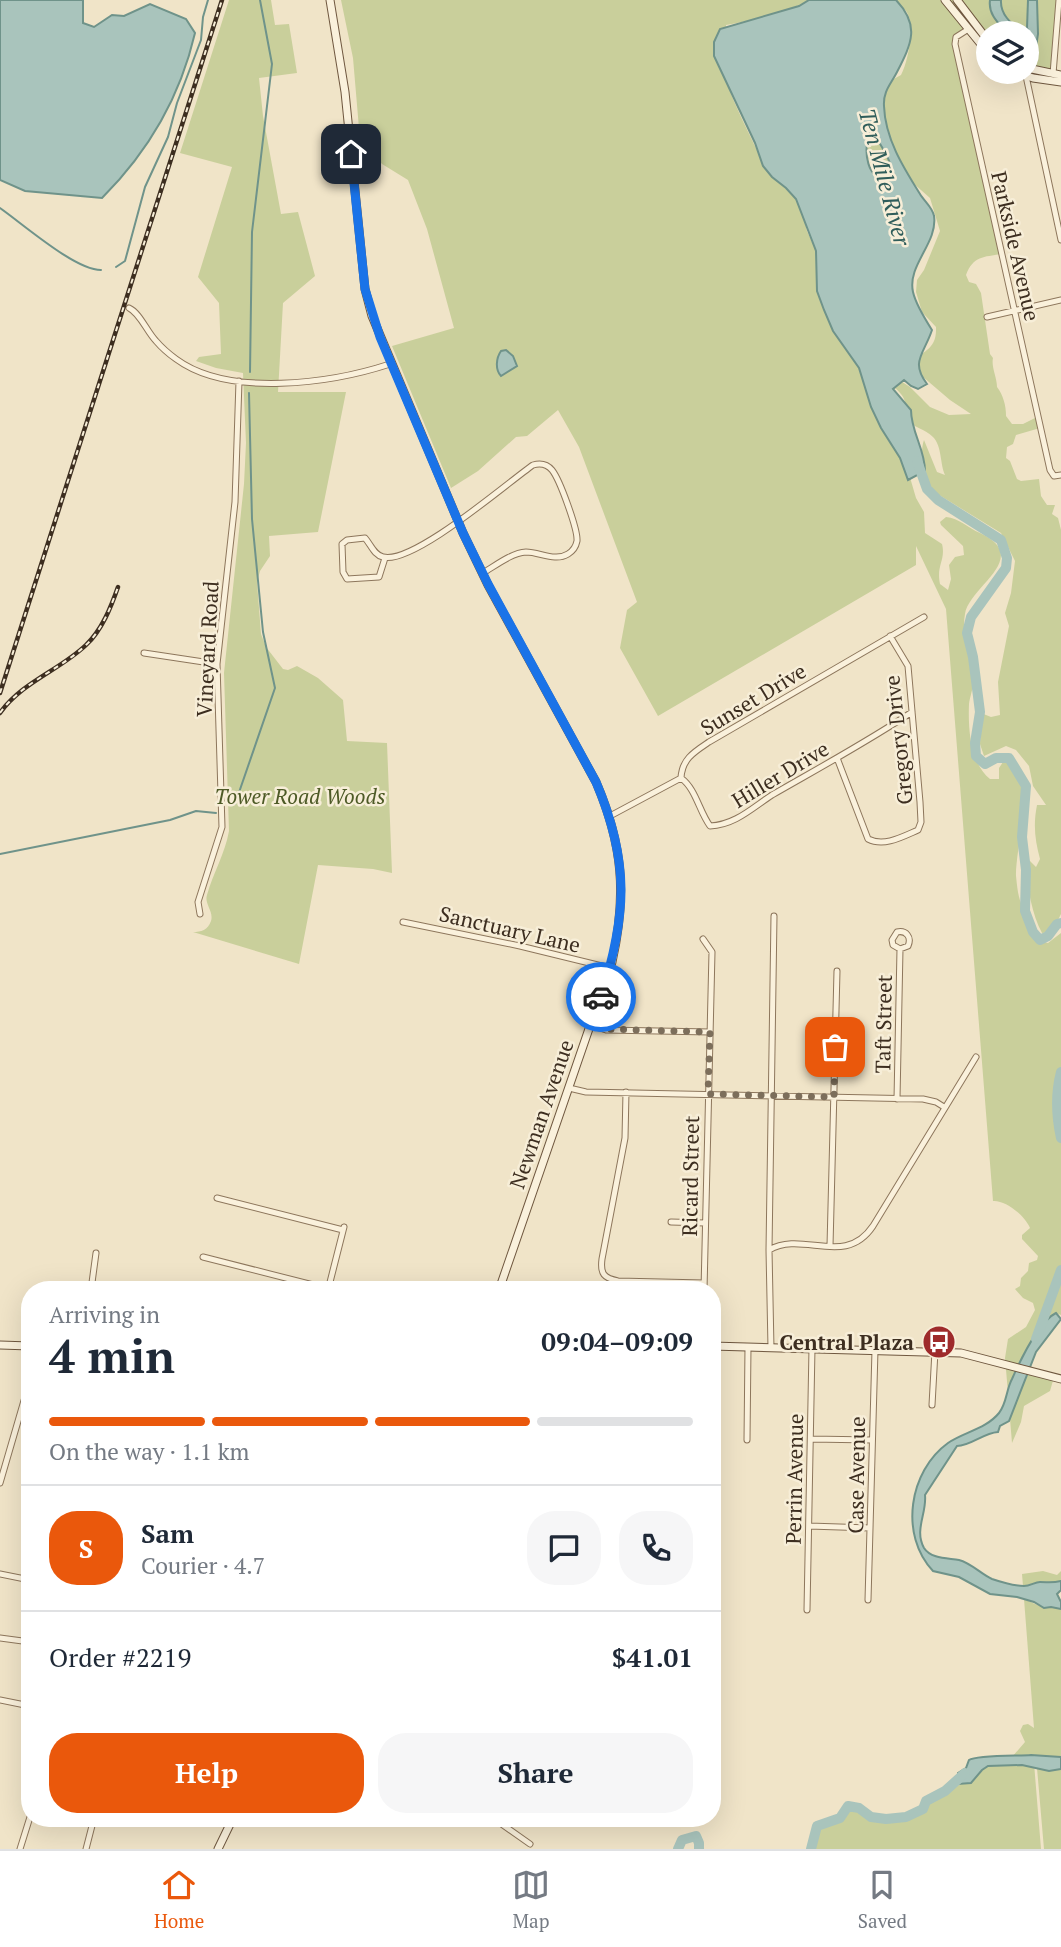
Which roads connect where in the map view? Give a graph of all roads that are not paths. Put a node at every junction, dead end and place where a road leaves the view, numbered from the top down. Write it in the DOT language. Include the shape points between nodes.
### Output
graph roads {
  1 [pos="330,0"];
  2 [pos="945,0"];
  3 [pos="957,0"];
  4 [pos="1059,0"];
  5 [pos="976,25"];
  6 [pos="967,30"];
  7 [pos="976,40"];
  8 [pos="1039,73"];
  9 [pos="1057,74"];
  10 [pos="1039,76"];
  11 [pos="1061,82"];
  12 [pos="1029,84"];
  13 [pos="1061,240"];
  14 [pos="1061,300"];
  15 [pos="130,308"];
  16 [pos="1014,311"];
  17 [pos="987,317"];
  18 [pos="390,364"];
  19 [pos="239,381"];
  20 [pos="1061,475"];
  21 [pos="458,521"];
  22 [pos="386,558"];
  23 [pos="482,573"];
  24 [pos="924,617"];
  25 [pos="890,636"];
  26 [pos="144,653"];
  27 [pos="217,664"];
  28 [pos="912,712"];
  29 [pos="837,758"];
  30 [pos="681,778"];
  31 [pos="610,816"];
  32 [pos="200,914"];
  33 [pos="774,916"];
  34 [pos="403,922"];
  35 [pos="703,939"];
  36 [pos="900,949"];
  37 [pos="610,968"];
  38 [pos="837,971"];
  39 [pos="591,1025"];
  40 [pos="710,1032"];
  41 [pos="976,1057"];
  42 [pos="569,1088"];
  43 [pos="625,1093"];
  44 [pos="708,1094"];
  45 [pos="772,1096"];
  46 [pos="834,1097"];
  47 [pos="897,1099"];
  48 [pos="944,1107"];
  49 [pos="217,1198"];
  50 [pos="671,1222"];
  51 [pos="705,1223"];
  52 [pos="830,1246"];
  53 [pos="769,1250"];
  54 [pos="96,1253"];
  55 [pos="203,1257"];
  56 [pos="92,1281"];
  57 [pos="294,1281"];
  58 [pos="330,1281"];
  59 [pos="502,1281"];
  60 [pos="632,1281"];
  61 [pos="704,1281"];
  62 [pos="0,1345"];
  63 [pos="21,1346"];
  64 [pos="721,1346"];
  65 [pos="748,1347"];
  66 [pos="771,1348"];
  67 [pos="812,1349"];
  68 [pos="875,1350"];
  69 [pos="935,1351"];
  70 [pos="1061,1380"];
  71 [pos="932,1405"];
  72 [pos="21,1411"];
  73 [pos="811,1439"];
  74 [pos="747,1440"];
  75 [pos="872,1440"];
  76 [pos="0,1483"];
  77 [pos="809,1526"];
  78 [pos="870,1528"];
  79 [pos="0,1574"];
  80 [pos="21,1578"];
  81 [pos="868,1600"];
  82 [pos="807,1610"];
  83 [pos="0,1637"];
  84 [pos="21,1640"];
  85 [pos="0,1702"];
  86 [pos="21,1705"];
  87 [pos="27,1827"];
  88 [pos="92,1827"];
  89 [pos="229,1827"];
  90 [pos="506,1827"];
  91 [pos="530,1844"];
  92 [pos="20,1849"];
  93 [pos="86,1849"];
  94 [pos="218,1849"];
  1 -- 18 [label="main road, Newman Avenue" via="341,55 365,289"];
  2 -- 6 [label="main road"];
  3 -- 5 [label="main road"];
  4 -- 9 [label="street"];
  6 -- 7 [label="main road"];
  6 -- 16 [label="street, Parkside Avenue" via="956,37 955,44"];
  8 -- 9 [label="main road"];
  10 -- 11 [label="main road"];
  12 -- 13 [label="street"];
  14 -- 16 [label="street"];
  15 -- 19 [label="street" via="155,341 186,366 208,376"];
  16 -- 17 [label="street"];
  16 -- 20 [label="street, Parkside Avenue" via="1052,475"];
  18 -- 19 [label="street" via="322,379"];
  18 -- 21 [label="main road, Newman Avenue"];
  19 -- 27 [label="street, Vineyard Road" via="235,502"];
  21 -- 22 [label="street" via="405,553"];
  21 -- 23 [label="main road, Newman Avenue"];
  21 -- 23 [label="street" via="533,465 540,463 552,470 577,538 574,549 552,557 524,552"];
  22 -- 22 [label="street" via="365,538 342,544 346,579 379,577"];
  23 -- 31 [label="main road, Newman Avenue"];
  24 -- 25 [label="street, Sunset Drive"];
  25 -- 28 [label="street, Gregory Drive" via="908,666"];
  25 -- 30 [label="street, Sunset Drive" via="689,755"];
  26 -- 27 [label="street"];
  27 -- 32 [label="street, Vineyard Road" via="222,827 198,902"];
  28 -- 29 [label="street, Hiller Drive"];
  28 -- 29 [label="street, Gregory Drive" via="918,830 877,844 868,839"];
  29 -- 30 [label="street, Hiller Drive" via="722,825 710,826"];
  30 -- 31 [label="street"];
  31 -- 37 [label="main road, Newman Avenue" via="621,867 622,901"];
  33 -- 45 [label="street"];
  34 -- 37 [label="street, Sanctuary Lane"];
  35 -- 40 [label="street, Ricard Street" via="712,952"];
  36 -- 47 [label="street, Taft Street"];
  37 -- 39 [label="main road, Newman Avenue"];
  38 -- 46 [label="street"];
  39 -- 40 [label="street"];
  39 -- 42 [label="main road, Newman Avenue"];
  40 -- 44 [label="street, Ricard Street"];
  41 -- 48 [label="street"];
  42 -- 43 [label="street"];
  42 -- 59 [label="main road, Newman Avenue"];
  43 -- 44 [label="street"];
  43 -- 60 [label="street" via="625,1138 602,1273 606,1278"];
  44 -- 45 [label="street"];
  44 -- 51 [label="street, Ricard Street"];
  45 -- 46 [label="street"];
  45 -- 53 [label="street"];
  46 -- 47 [label="street"];
  46 -- 52 [label="street"];
  47 -- 48 [label="street" via="931,1101"];
  48 -- 52 [label="street" via="866,1237 852,1245"];
  49 -- 58 [label="street" via="344,1229"];
  50 -- 51 [label="street"];
  51 -- 61 [label="street, Ricard Street"];
  52 -- 53 [label="street" via="783,1245"];
  53 -- 66 [label="street"];
  54 -- 56 [label="street"];
  55 -- 57 [label="street"];
  62 -- 63 [label="main road"];
  64 -- 65 [label="main road"];
  65 -- 66 [label="main road"];
  65 -- 74 [label="street"];
  66 -- 67 [label="main road"];
  67 -- 68 [label="main road"];
  67 -- 73 [label="street, Perrin Avenue"];
  68 -- 69 [label="main road"];
  68 -- 75 [label="street, Case Avenue"];
  69 -- 70 [label="main road" via="968,1355"];
  69 -- 71 [label="street"];
  72 -- 76 [label="street"];
  73 -- 75 [label="street"];
  73 -- 77 [label="street, Perrin Avenue"];
  75 -- 78 [label="street, Case Avenue"];
  77 -- 78 [label="street"];
  77 -- 82 [label="street, Perrin Avenue"];
  78 -- 81 [label="street, Case Avenue"];
  79 -- 80 [label="street"];
  83 -- 84 [label="street"];
  85 -- 86 [label="street"];
  87 -- 92 [label="street"];
  88 -- 93 [label="street"];
  89 -- 94 [label="main road"];
  90 -- 91 [label="street"];
}
